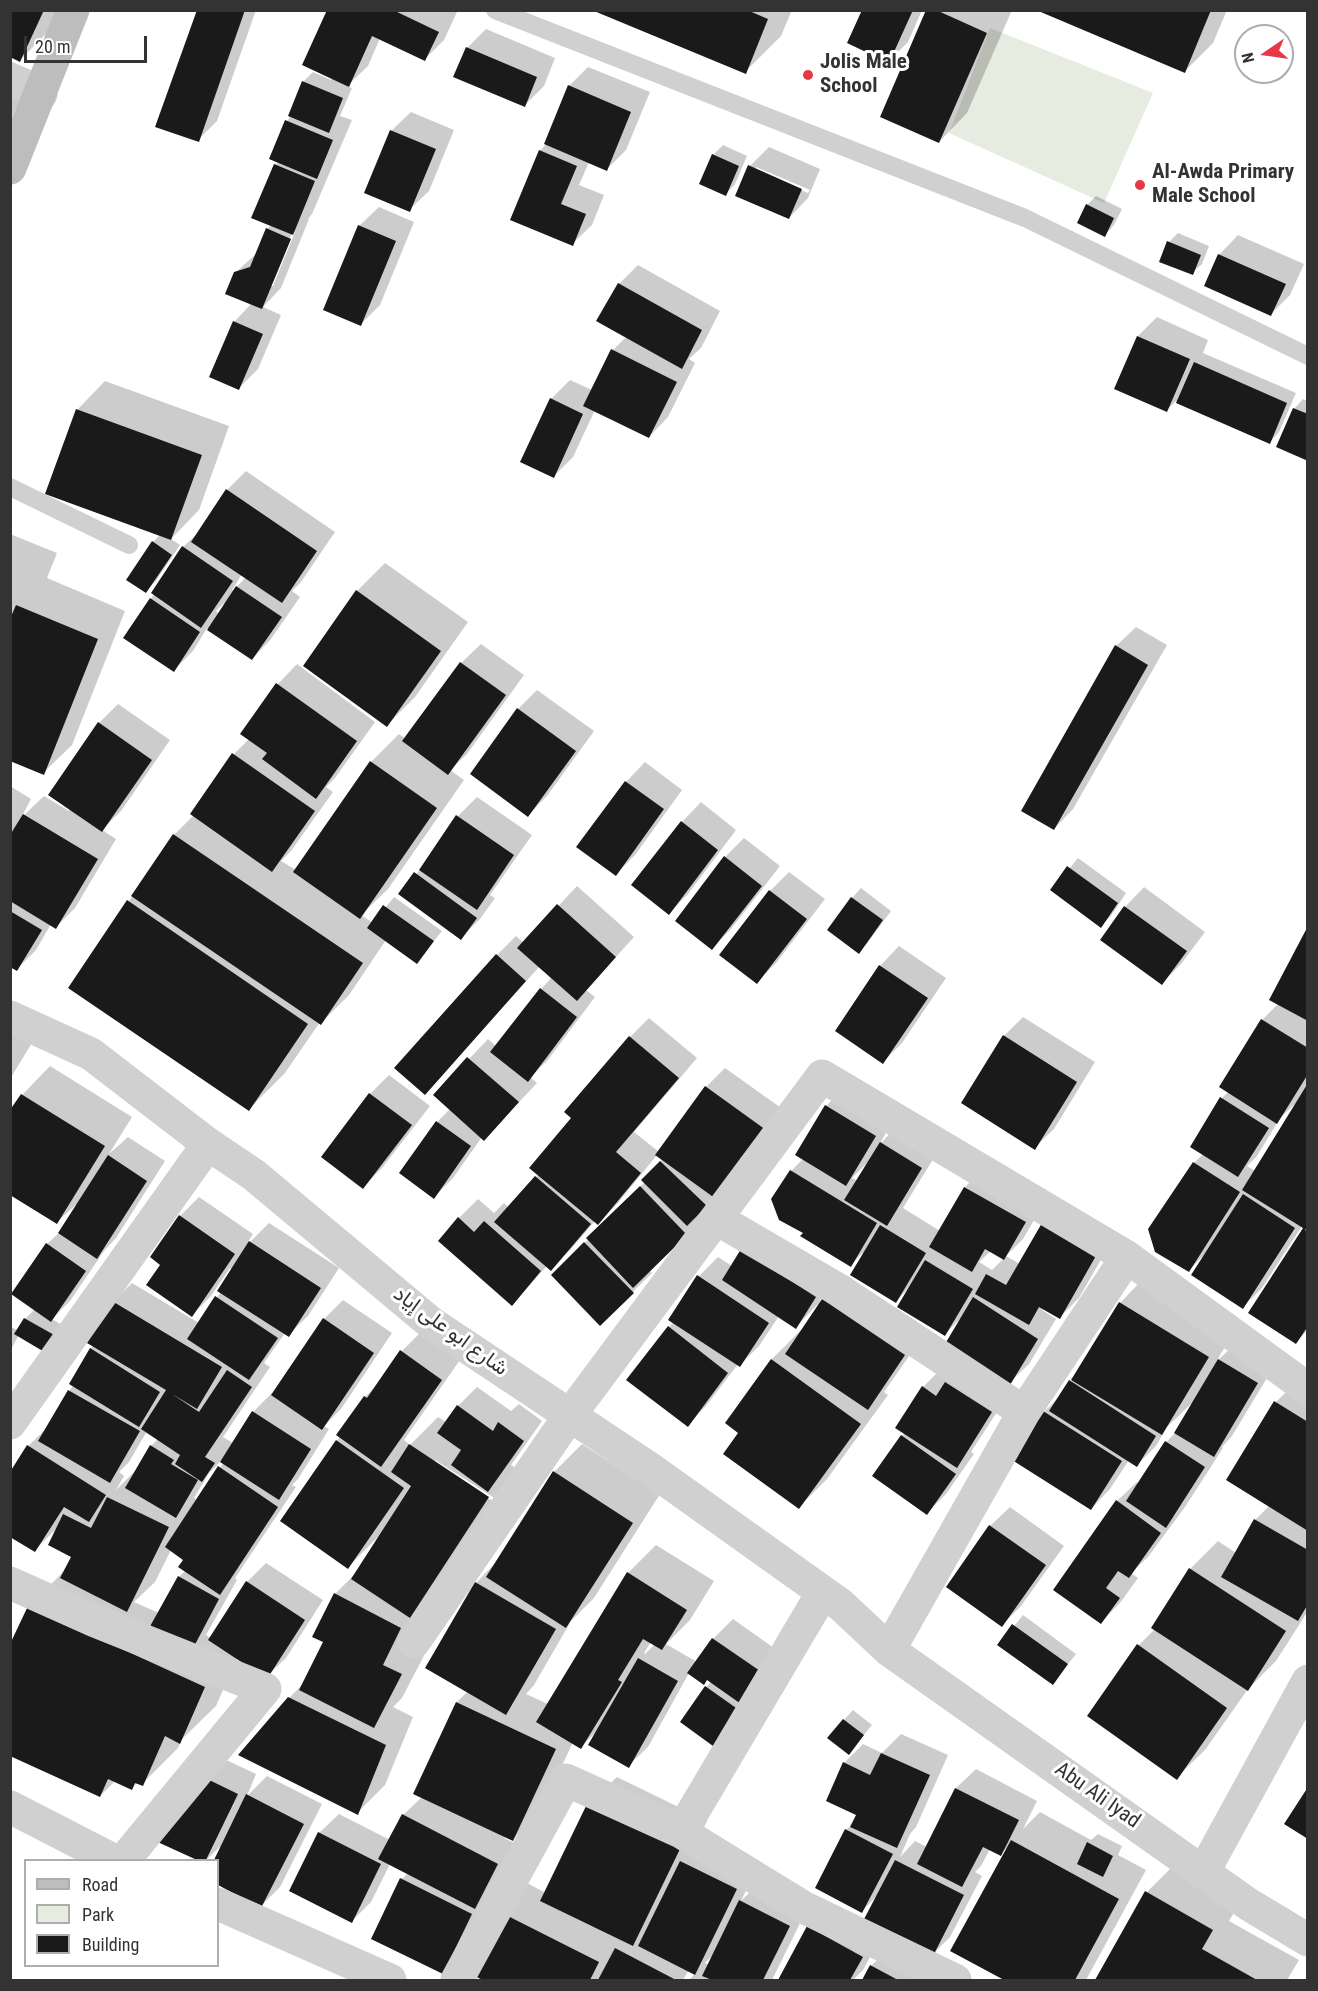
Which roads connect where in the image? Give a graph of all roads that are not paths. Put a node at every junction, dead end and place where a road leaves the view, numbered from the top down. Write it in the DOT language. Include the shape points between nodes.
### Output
graph roads {
  1 [pos="74,10"];
  2 [pos="495,10"];
  3 [pos="10,79"];
  4 [pos="41,94"];
  5 [pos="10,168"];
  6 [pos="1308,356"];
  7 [pos="10,487"];
  8 [pos="129,545"];
  9 [pos="10,1017"];
  10 [pos="208,1144"];
  11 [pos="717,1219"];
  12 [pos="1127,1257"];
  13 [pos="1308,1389"];
  14 [pos="1024,1412"];
  15 [pos="570,1415"];
  16 [pos="10,1423"];
  17 [pos="10,1583"];
  18 [pos="823,1592"];
  19 [pos="414,1642"];
  20 [pos="889,1650"];
  21 [pos="1308,1681"];
  22 [pos="10,1807"];
  23 [pos="681,1832"];
  24 [pos="111,1859"];
  25 [pos="125,1859"];
  26 [pos="1204,1871"];
  27 [pos="219,1905"];
  28 [pos="1308,1940"];
  29 [pos="390,1980"];
  30 [pos="457,1980"];
  31 [pos="955,1980"];
  1 -- 4 [label="main road"];
  2 -- 6 [label="lane" via="1025,218"];
  3 -- 4 [label="street"];
  4 -- 5 [label="main road"];
  7 -- 8 [label="lane"];
  9 -- 10 [label="street, شارع ابو على إياد" via="91,1054"];
  10 -- 15 [label="street, شارع ابو على إياد" via="254,1175 431,1323"];
  10 -- 16 [label="street"];
  11 -- 12 [label="street" via="822,1076"];
  11 -- 14 [label="street" via="839,1290"];
  11 -- 15 [label="street"];
  12 -- 13 [label="street"];
  12 -- 14 [label="street"];
  14 -- 20 [label="street"];
  15 -- 18 [label="street, شارع ابو على إياد"];
  15 -- 19 [label="street"];
  17 -- 25 [label="street" via="95,1622 265,1689"];
  18 -- 20 [label="street, شارع ابو على إياد"];
  18 -- 23 [label="street"];
  20 -- 26 [label="street, Abu Ali Iyad"];
  21 -- 26 [label="street"];
  22 -- 24 [label="street"];
  23 -- 30 [label="street" via="566,1780"];
  23 -- 31 [label="street" via="802,1907"];
  26 -- 28 [label="street, Abu Ali Iyad" via="1248,1904"];
  27 -- 29 [label="street"];
}
